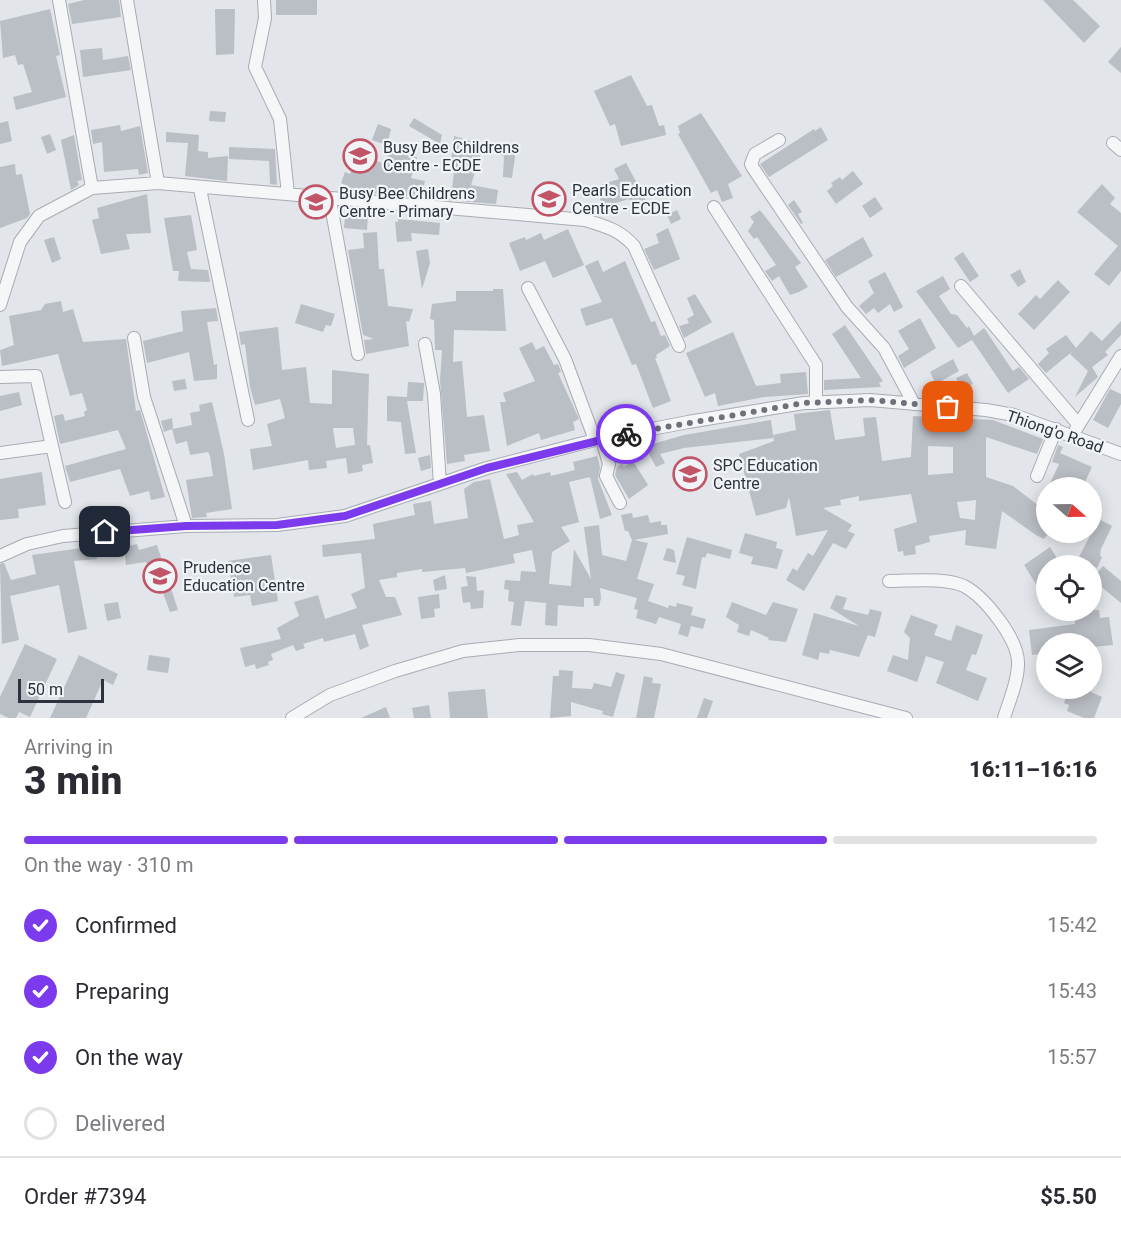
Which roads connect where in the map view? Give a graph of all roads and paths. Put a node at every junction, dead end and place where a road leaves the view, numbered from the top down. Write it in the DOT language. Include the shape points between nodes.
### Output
graph roads {
  1 [pos="59,0"];
  2 [pos="127,0"];
  3 [pos="264,0"];
  4 [pos="778,140"];
  5 [pos="158,183"];
  6 [pos="92,188"];
  7 [pos="200,189"];
  8 [pos="288,195"];
  9 [pos="330,200"];
  10 [pos="714,207"];
  11 [pos="961,286"];
  12 [pos="528,288"];
  13 [pos="0,305"];
  14 [pos="134,338"];
  15 [pos="425,344"];
  16 [pos="679,346"];
  17 [pos="358,354"];
  18 [pos="1121,356"];
  19 [pos="0,377"];
  20 [pos="816,403"];
  21 [pos="914,404"];
  22 [pos="248,420"];
  23 [pos="1056,429"];
  24 [pos="1075,429"];
  25 [pos="599,440"];
  26 [pos="52,446"];
  27 [pos="0,453"];
  28 [pos="1121,454"];
  29 [pos="1037,476"];
  30 [pos="440,484"];
  31 [pos="65,502"];
  32 [pos="620,503"];
  33 [pos="186,526"];
  34 [pos="0,556"];
  35 [pos="889,582"];
  36 [pos="292,718"];
  37 [pos="906,718"];
  38 [pos="1004,718"];
  1 -- 6 [label="street"];
  2 -- 5 [label="street"];
  3 -- 8 [label="street" via="265,18 255,67 280,119"];
  4 -- 21 [label="street" via="755,154 753,168 847,307 884,348"];
  5 -- 6 [label="street"];
  5 -- 7 [label="street"];
  6 -- 13 [label="street" via="39,216 20,242"];
  7 -- 8 [label="street"];
  7 -- 22 [label="street"];
  8 -- 9 [label="street"];
  9 -- 16 [label="street" via="585,220 612,228 634,246"];
  9 -- 17 [label="street"];
  10 -- 20 [label="street" via="816,365"];
  11 -- 24 [label="street"];
  12 -- 25 [label="street" via="565,359"];
  14 -- 33 [label="street" via="144,397"];
  15 -- 30 [label="street" via="434,394"];
  18 -- 24 [label="street"];
  19 -- 26 [label="street" via="36,376"];
  20 -- 21 [label="street, Thiong'o Road" via="870,400"];
  20 -- 25 [label="street, Thiong'o Road"];
  21 -- 23 [label="street, Thiong'o Road" via="1014,415"];
  23 -- 24 [label="street, Thiong'o Road"];
  23 -- 29 [label="street"];
  24 -- 28 [label="street, Thiong'o Road"];
  25 -- 30 [label="street, Thiong'o Road"];
  25 -- 32 [label="street" via="609,464 606,476"];
  26 -- 27 [label="street"];
  26 -- 31 [label="street"];
  30 -- 33 [label="street, Thiong'o Road" via="345,516 277,525"];
  33 -- 34 [label="street, Thiong'o Road" via="63,536 27,544"];
  35 -- 38 [label="street" via="927,580 963,586 1008,632 1019,663"];
  36 -- 37 [label="street" via="330,695 463,651 519,645 589,645 661,654"];
}
